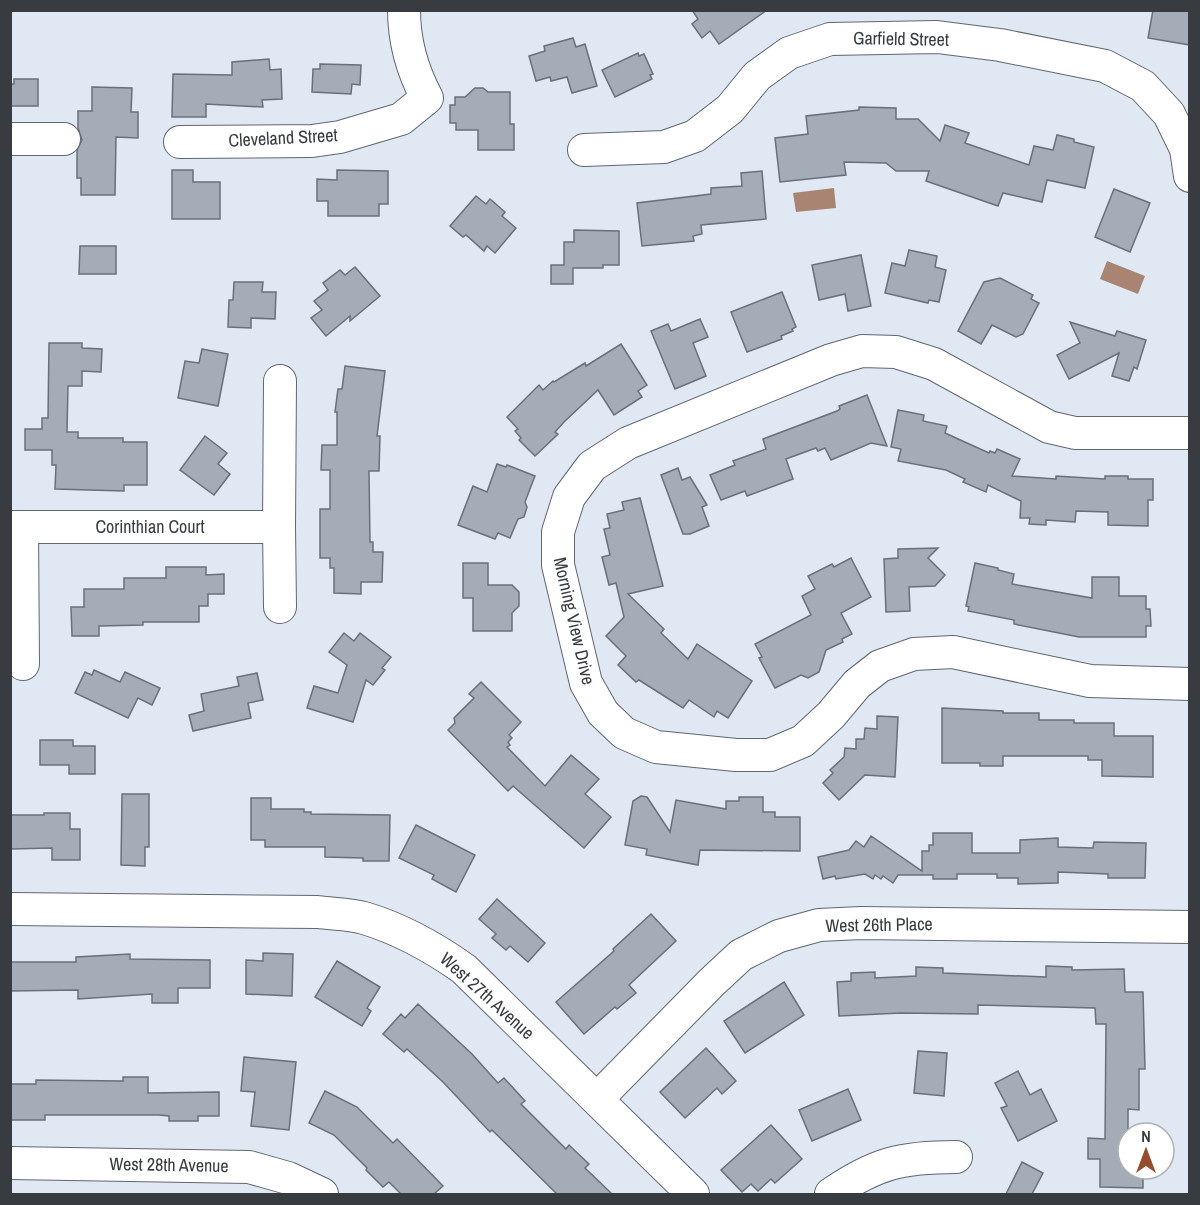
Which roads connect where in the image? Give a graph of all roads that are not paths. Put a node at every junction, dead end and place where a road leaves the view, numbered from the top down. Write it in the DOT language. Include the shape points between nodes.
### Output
graph roads {
  1 [pos="404,10"];
  2 [pos="10,139"];
  3 [pos="64,139"];
  4 [pos="180,142"];
  5 [pos="584,150"];
  6 [pos="1190,176"];
  7 [pos="280,381"];
  8 [pos="1190,433"];
  9 [pos="16,527"];
  10 [pos="279,527"];
  11 [pos="280,607"];
  12 [pos="23,664"];
  13 [pos="1190,684"];
  14 [pos="10,909"];
  15 [pos="1190,927"];
  16 [pos="597,1099"];
  17 [pos="956,1157"];
  18 [pos="10,1162"];
  19 [pos="322,1194"];
  20 [pos="693,1194"];
  21 [pos="831,1194"];
  1 -- 4 [label="street, Cleveland Street" via="409,57 427,98 401,119 312,141"];
  2 -- 3 [label="street"];
  5 -- 6 [label="street, Garfield Street" via="664,147 695,136 730,109 757,76 789,53 830,39 938,37 1105,66 1143,86 1169,114 1186,149"];
  7 -- 10 [label="street"];
  8 -- 13 [label="street, Morning View Drive" via="1075,433 1049,427 934,364 896,352 862,351 628,443 592,466 569,497 558,532 558,566 586,683 603,714 624,733 656,747 770,755 803,741 857,684 880,666 914,654 953,652 1090,681"];
  9 -- 10 [label="street, Corinthian Court"];
  9 -- 12 [label="street, Corinthian Court"];
  10 -- 11 [label="street"];
  14 -- 16 [label="street, West 27th Avenue" via="318,912 363,918 401,931 464,969"];
  15 -- 16 [label="street, West 26th Place" via="861,923 819,926 778,936 741,956 712,982"];
  16 -- 20 [label="street, West 27th Avenue"];
  17 -- 21 [label="street" via="905,1159 885,1165"];
  18 -- 19 [label="street, West 28th Avenue" via="249,1167 288,1178"];
}
